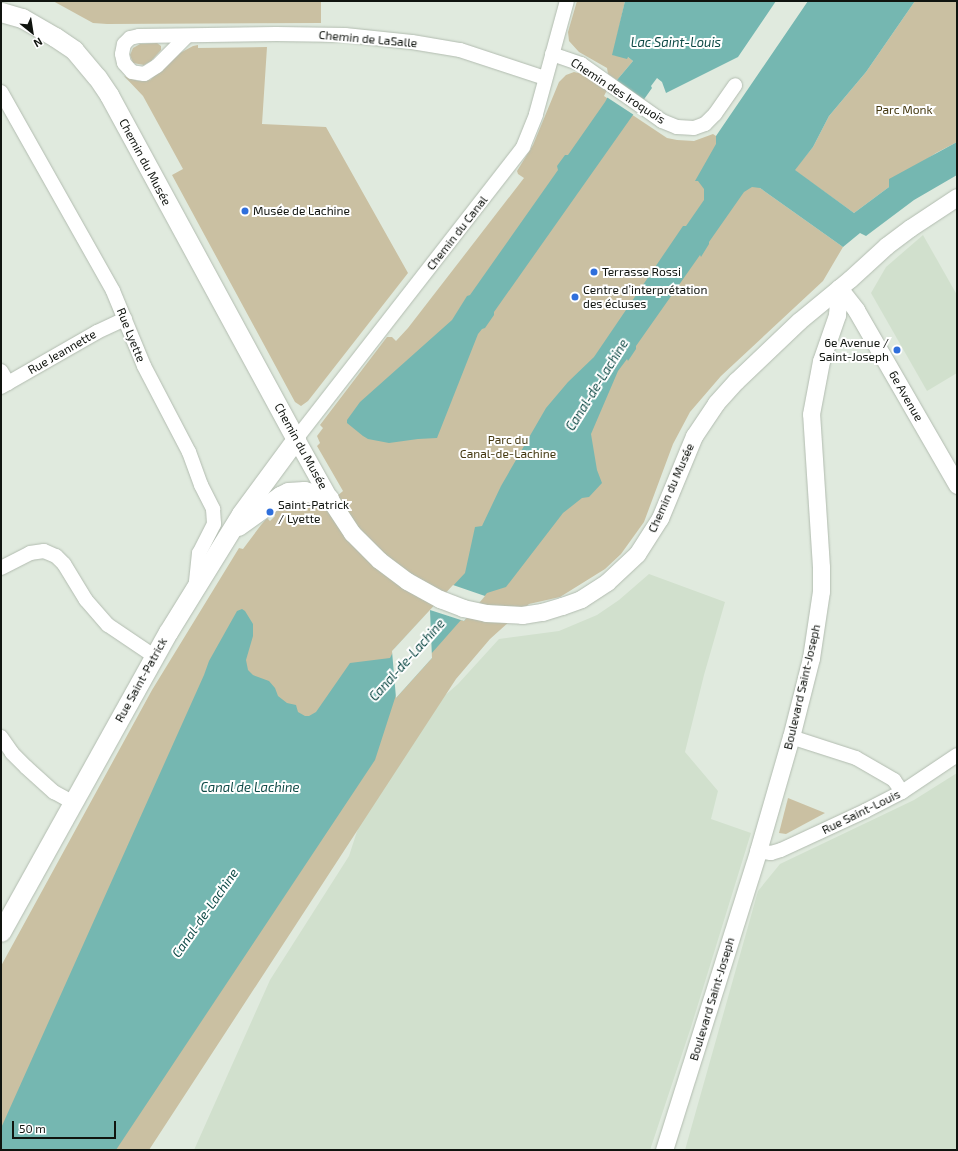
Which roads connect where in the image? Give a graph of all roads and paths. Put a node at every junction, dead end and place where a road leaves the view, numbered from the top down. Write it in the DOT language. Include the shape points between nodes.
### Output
graph roads {
  1 [pos="567,1"];
  2 [pos="1,12"];
  3 [pos="187,36"];
  4 [pos="552,54"];
  5 [pos="545,78"];
  6 [pos="735,85"];
  7 [pos="1,92"];
  8 [pos="957,198"];
  9 [pos="839,288"];
  10 [pos="124,319"];
  11 [pos="1,371"];
  12 [pos="5,385"];
  13 [pos="296,439"];
  14 [pos="957,485"];
  15 [pos="329,498"];
  16 [pos="231,530"];
  17 [pos="1,568"];
  18 [pos="195,588"];
  19 [pos="154,656"];
  20 [pos="1,737"];
  21 [pos="791,737"];
  22 [pos="957,756"];
  23 [pos="902,792"];
  24 [pos="72,802"];
  25 [pos="758,851"];
  26 [pos="1,932"];
  27 [pos="664,1150"];
  1 -- 4 [label="street, Chemin du Canal"];
  2 -- 13 [label="main road, Chemin du Musée" via="32,23 65,43 82,58 104,87"];
  3 -- 5 [label="street, Chemin de LaSalle" via="293,34 394,39 468,52"];
  4 -- 5 [label="street, Chemin du Canal"];
  4 -- 6 [label="street, Chemin des Iroquois" via="576,62 671,126 694,128 705,124 713,117"];
  5 -- 13 [label="street, Chemin du Canal" via="531,129 518,153"];
  7 -- 10 [label="street, Rue Lyette" via="107,279"];
  8 -- 9 [label="street" via="899,236"];
  9 -- 14 [label="street, 6e Avenue" via="856,310"];
  9 -- 15 [label="street, Chemin du Musée" via="788,331 716,403 700,425 688,449 655,527 637,554 623,569 590,594 552,609 513,615 474,610 440,599 407,581 379,560 352,533"];
  9 -- 21 [label="street, Boulevard Saint-Joseph" via="837,315 823,352 811,422 818,500 821,591 811,658"];
  10 -- 12 [label="street, Rue Jeannette"];
  10 -- 18 [label="street, Rue Lyette" via="144,366 189,452 213,509 215,519 199,553"];
  11 -- 12 [label="street"];
  13 -- 15 [label="street, Chemin du Musée"];
  13 -- 16 [label="main road, Rue Saint-Patrick" via="257,490"];
  15 -- 16 [label="main road" via="300,490 283,494"];
  16 -- 18 [label="main road, Rue Saint-Patrick"];
  17 -- 19 [label="street" via="30,553 44,551 56,556 64,564 86,600 108,625"];
  18 -- 19 [label="main road, Rue Saint-Patrick"];
  19 -- 24 [label="main road, Rue Saint-Patrick"];
  20 -- 24 [label="street" via="26,767 54,792"];
  21 -- 23 [label="street" via="856,758 894,780"];
  21 -- 25 [label="street, Boulevard Saint-Joseph"];
  22 -- 23 [label="street, Rue Saint-Louis"];
  23 -- 25 [label="street, Rue Saint-Louis" via="781,850 771,853"];
  24 -- 26 [label="main road, Rue Saint-Patrick"];
  25 -- 27 [label="street, Boulevard Saint-Joseph"];
}
